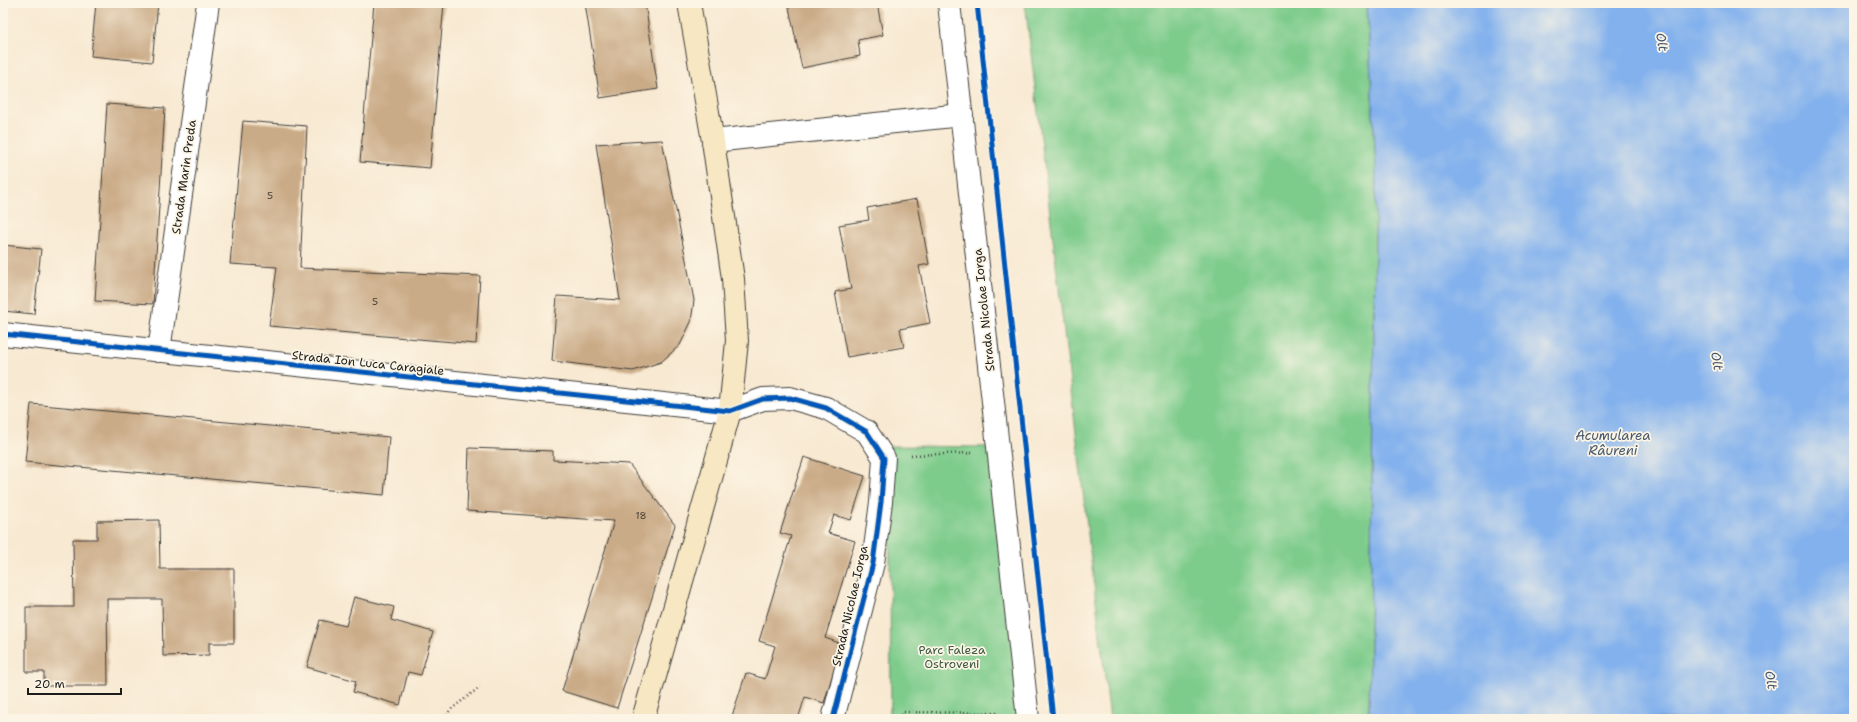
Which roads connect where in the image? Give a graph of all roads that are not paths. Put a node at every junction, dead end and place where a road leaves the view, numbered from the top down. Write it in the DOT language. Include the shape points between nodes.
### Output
graph roads {
  1 [pos="208,3"];
  2 [pos="688,3"];
  3 [pos="949,3"];
  4 [pos="962,115"];
  5 [pos="713,141"];
  6 [pos="3,334"];
  7 [pos="160,351"];
  8 [pos="730,412"];
  9 [pos="1027,716"];
  10 [pos="643,719"];
  11 [pos="833,719"];
  1 -- 7 [label="street, Strada Marin Preda"];
  2 -- 5 [label="street"];
  3 -- 4 [label="street, Strada Nicolae Iorga"];
  4 -- 5 [label="street"];
  4 -- 9 [label="street, Strada Nicolae Iorga"];
  5 -- 8 [label="street" via="733,278 737,341"];
  6 -- 7 [label="street, Strada Ion Luca Caragiale"];
  7 -- 8 [label="street, Strada Ion Luca Caragiale"];
  8 -- 10 [label="street"];
  8 -- 11 [label="street, Strada Nicolae Iorga" via="763,399 790,398 826,408 867,432 884,458 873,562"];
}
